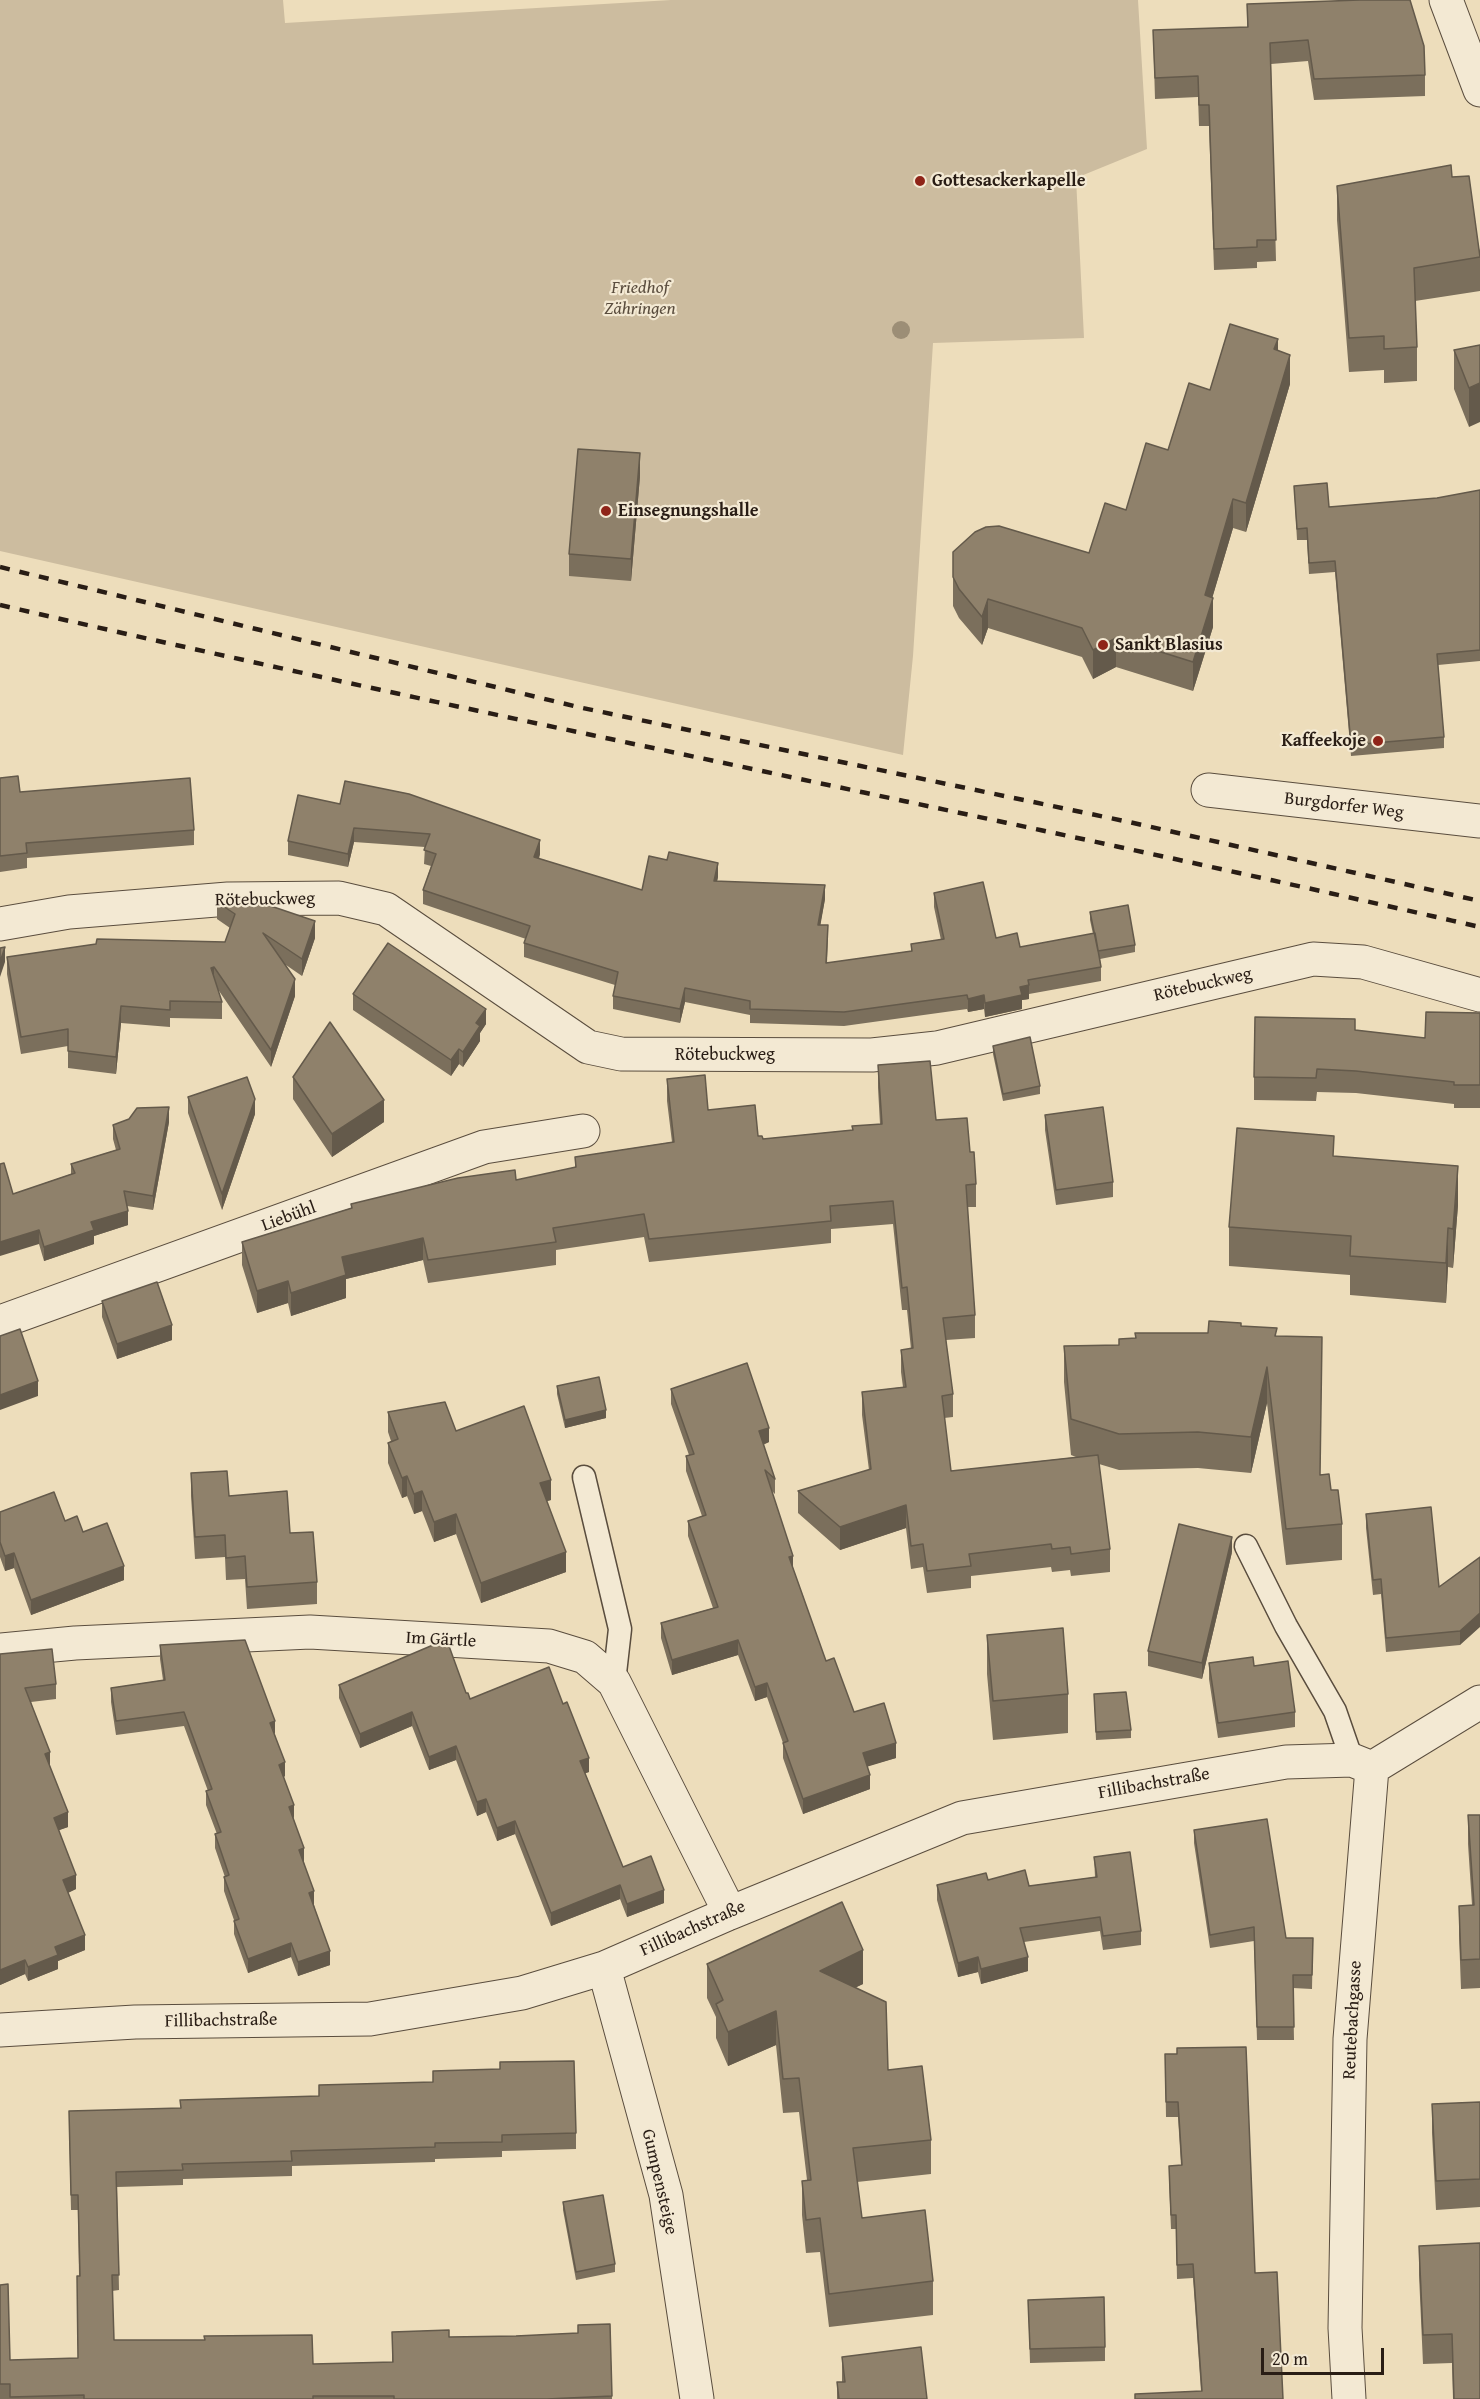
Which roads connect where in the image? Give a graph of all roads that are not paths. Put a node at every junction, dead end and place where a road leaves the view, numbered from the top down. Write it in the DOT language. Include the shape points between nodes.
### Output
graph roads {
  1 [pos="1446,0"];
  2 [pos="1480,90"];
  3 [pos="1208,790"];
  4 [pos="1480,821"];
  5 [pos="0,924"];
  6 [pos="1480,994"];
  7 [pos="583,1131"];
  8 [pos="0,1322"];
  9 [pos="584,1477"];
  10 [pos="1246,1546"];
  11 [pos="0,1650"];
  12 [pos="614,1682"];
  13 [pos="1480,1702"];
  14 [pos="1362,1764"];
  15 [pos="730,1912"];
  16 [pos="604,1968"];
  17 [pos="0,2030"];
  18 [pos="697,2399"];
  19 [pos="1349,2399"];
  1 -- 2 [label="street"];
  3 -- 4 [label="street, Burgdorfer Weg"];
  5 -- 6 [label="street, Rötebuckweg" via="69,912 228,899 339,898 386,909 588,1047 621,1054 872,1056 937,1048 1313,959 1363,963"];
  7 -- 8 [label="street, Liebühl" via="484,1147"];
  9 -- 12 [label="lane" via="620,1629"];
  10 -- 14 [label="lane"];
  11 -- 12 [label="street, Im Gärtle" via="310,1632 549,1646 585,1657"];
  12 -- 15 [label="street, Im Gärtle"];
  13 -- 14 [label="street"];
  14 -- 15 [label="street, Fillibachstraße" via="1286,1762 962,1818"];
  14 -- 19 [label="street, Reutebachgasse" via="1350,2039 1345,2328"];
  15 -- 16 [label="street, Fillibachstraße"];
  16 -- 17 [label="street, Fillibachstraße" via="522,1993 370,2019 135,2022"];
  16 -- 18 [label="street, Gumpensteige" via="666,2195"];
}
